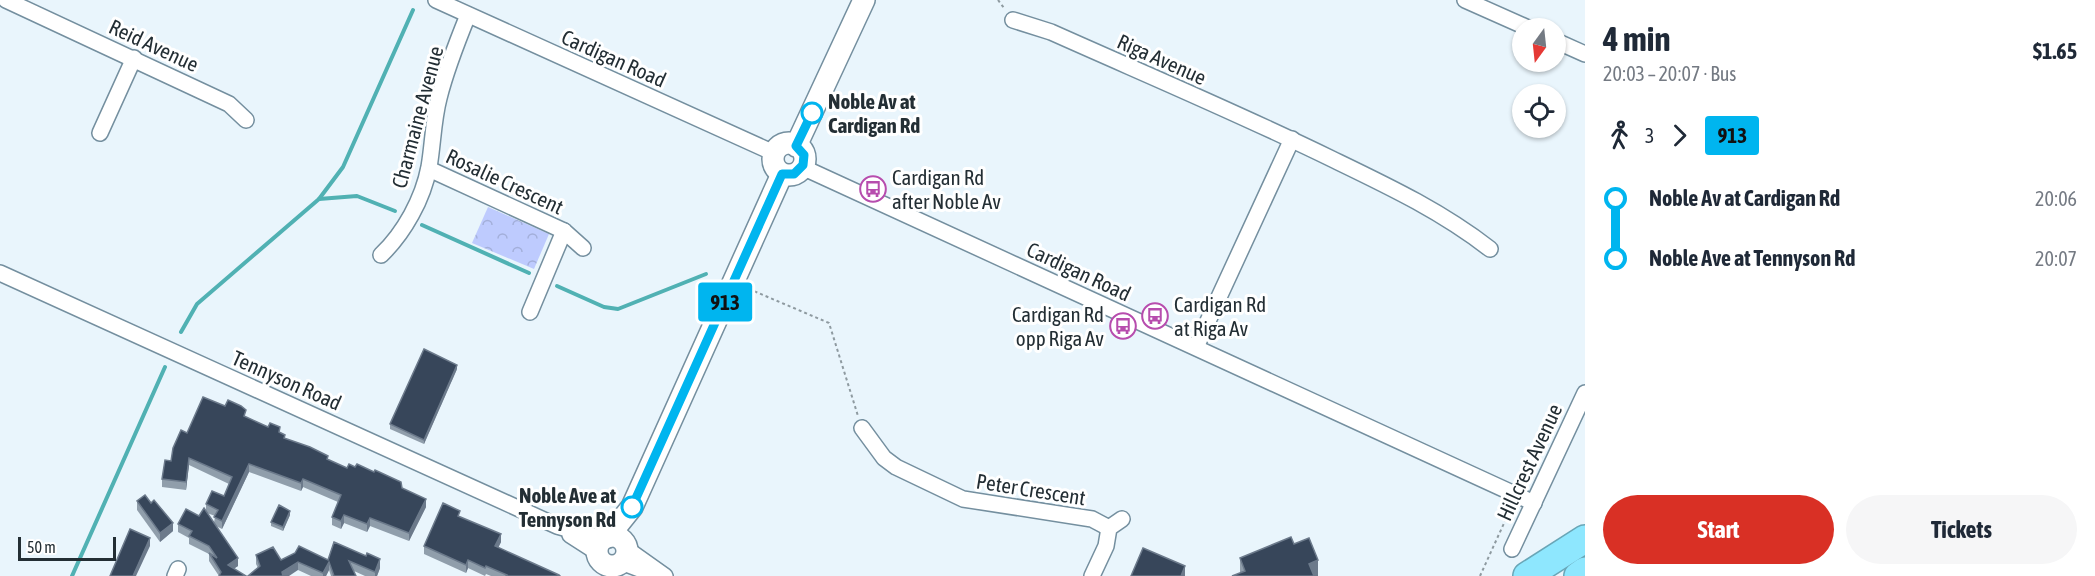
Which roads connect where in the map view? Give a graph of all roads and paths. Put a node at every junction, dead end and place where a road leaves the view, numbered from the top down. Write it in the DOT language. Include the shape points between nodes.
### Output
graph roads {
  1 [pos="6,0"];
  2 [pos="436,0"];
  3 [pos="864,0"];
  4 [pos="1466,0"];
  5 [pos="468,15"];
  6 [pos="1013,20"];
  7 [pos="1512,21"];
  8 [pos="1566,45"];
  9 [pos="1585,54"];
  10 [pos="134,58"];
  11 [pos="246,120"];
  12 [pos="100,133"];
  13 [pos="1292,139"];
  14 [pos="796,146"];
  15 [pos="774,153"];
  16 [pos="429,169"];
  17 [pos="792,170"];
  18 [pos="564,231"];
  19 [pos="583,248"];
  20 [pos="1490,249"];
  21 [pos="381,255"];
  22 [pos="0,273"];
  23 [pos="749,289"];
  24 [pos="530,312"];
  25 [pos="1196,347"];
  26 [pos="1585,393"];
  27 [pos="862,428"];
  28 [pos="1534,503"];
  29 [pos="1510,510"];
  30 [pos="1122,519"];
  31 [pos="1109,528"];
  32 [pos="1585,539"];
  33 [pos="1512,549"];
  34 [pos="610,556"];
  35 [pos="1585,571"];
  36 [pos="659,576"];
  37 [pos="665,576"];
  38 [pos="1092,576"];
  39 [pos="1480,576"];
  40 [pos="1527,576"];
  41 [pos="1578,576"];
  1 -- 10 [label="street, Reid Avenue"];
  2 -- 5 [label="street, Cardigan Road"];
  3 -- 14 [label="street"];
  4 -- 7 [label="street"];
  5 -- 15 [label="street, Cardigan Road"];
  5 -- 16 [label="street, Charmaine Avenue" via="439,97"];
  6 -- 13 [label="street, Riga Avenue" via="1050,32"];
  8 -- 9 [label="street"];
  10 -- 11 [label="street, Reid Avenue" via="229,104"];
  10 -- 12 [label="street"];
  13 -- 20 [label="street, Riga Avenue" via="1455,222"];
  13 -- 25 [label="street"];
  14 -- 15 [label="street" via="784,144"];
  14 -- 17 [label="street" via="804,155"];
  15 -- 17 [label="street" via="774,165"];
  16 -- 18 [label="street, Rosalie Crescent"];
  16 -- 21 [label="street, Charmaine Avenue" via="406,222"];
  17 -- 25 [label="street, Cardigan Road"];
  17 -- 34 [label="street"];
  18 -- 19 [label="street, Rosalie Crescent"];
  18 -- 24 [label="street, Rosalie Crescent"];
  22 -- 34 [label="street, Tennyson Road" via="557,526"];
  23 -- 27 [label="path" via="829,323"];
  25 -- 28 [label="street, Cardigan Road"];
  26 -- 28 [label="street, Hillcrest Avenue"];
  27 -- 31 [label="street, Peter Crescent" via="884,458 896,467 963,500 1092,519"];
  28 -- 33 [label="street, Hillcrest Avenue"];
  29 -- 39 [label="path"];
  30 -- 31 [label="street, Peter Crescent"];
  31 -- 38 [label="street, Peter Crescent" via="1106,546"];
  32 -- 40 [label="highway"];
  34 -- 36 [label="street, Tennyson Road"];
  34 -- 37 [label="street, Tennyson Road"];
  35 -- 41 [label="highway"];
}
